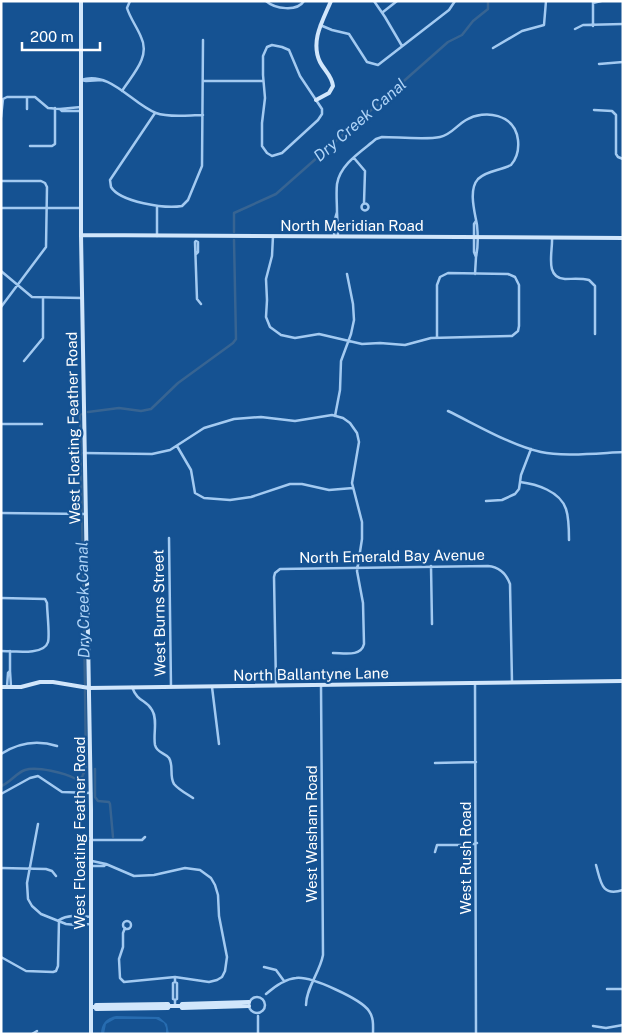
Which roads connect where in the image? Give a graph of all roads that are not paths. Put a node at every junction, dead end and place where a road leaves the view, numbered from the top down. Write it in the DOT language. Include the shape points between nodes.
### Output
graph roads {
  1 [pos="81,1"];
  2 [pos="130,1"];
  3 [pos="266,1"];
  4 [pos="304,1"];
  5 [pos="331,1"];
  6 [pos="374,1"];
  7 [pos="397,1"];
  8 [pos="454,1"];
  9 [pos="546,1"];
  10 [pos="601,1"];
  11 [pos="593,2"];
  12 [pos="382,12"];
  13 [pos="623,24"];
  14 [pos="320,25"];
  15 [pos="593,26"];
  16 [pos="575,29"];
  17 [pos="203,40"];
  18 [pos="402,46"];
  19 [pos="493,48"];
  20 [pos="623,62"];
  21 [pos="599,64"];
  22 [pos="81,80"];
  23 [pos="203,81"];
  24 [pos="263,81"];
  25 [pos="122,91"];
  26 [pos="27,97"];
  27 [pos="316,100"];
  28 [pos="55,108"];
  29 [pos="27,109"];
  30 [pos="81,109"];
  31 [pos="594,110"];
  32 [pos="155,113"];
  33 [pos="202,115"];
  34 [pos="1,117"];
  35 [pos="30,146"];
  36 [pos="354,158"];
  37 [pos="623,159"];
  38 [pos="1,181"];
  39 [pos="364,204"];
  40 [pos="157,206"];
  41 [pos="1,208"];
  42 [pos="46,208"];
  43 [pos="81,208"];
  44 [pos="81,235"];
  45 [pos="157,236"];
  46 [pos="273,236"];
  47 [pos="336,236"];
  48 [pos="475,237"];
  49 [pos="196,238"];
  50 [pos="552,238"];
  51 [pos="623,238"];
  52 [pos="1,271"];
  53 [pos="347,274"];
  54 [pos="476,274"];
  55 [pos="17,286"];
  56 [pos="43,298"];
  57 [pos="82,298"];
  58 [pos="201,304"];
  59 [pos="1,307"];
  60 [pos="595,334"];
  61 [pos="437,338"];
  62 [pos="349,341"];
  63 [pos="24,361"];
  64 [pos="448,411"];
  65 [pos="335,416"];
  66 [pos="1,424"];
  67 [pos="42,424"];
  68 [pos="177,446"];
  69 [pos="531,449"];
  70 [pos="84,452"];
  71 [pos="623,452"];
  72 [pos="520,482"];
  73 [pos="353,488"];
  74 [pos="486,501"];
  75 [pos="1,513"];
  76 [pos="86,514"];
  77 [pos="169,538"];
  78 [pos="569,540"];
  79 [pos="432,566"];
  80 [pos="357,568"];
  81 [pos="1,598"];
  82 [pos="432,624"];
  83 [pos="1,651"];
  84 [pos="10,651"];
  85 [pos="333,653"];
  86 [pos="623,681"];
  87 [pos="475,682"];
  88 [pos="512,682"];
  89 [pos="321,684"];
  90 [pos="276,686"];
  91 [pos="1,687"];
  92 [pos="9,687"];
  93 [pos="171,687"];
  94 [pos="212,687"];
  95 [pos="89,688"];
  96 [pos="132,688"];
  97 [pos="219,744"];
  98 [pos="57,746"];
  99 [pos="1,754"];
  100 [pos="476,762"];
  101 [pos="435,763"];
  102 [pos="91,793"];
  103 [pos="1,794"];
  104 [pos="193,798"];
  105 [pos="38,824"];
  106 [pos="145,837"];
  107 [pos="91,840"];
  108 [pos="477,843"];
  109 [pos="435,852"];
  110 [pos="92,864"];
  111 [pos="596,865"];
  112 [pos="1,868"];
  113 [pos="29,869"];
  114 [pos="56,876"];
  115 [pos="623,890"];
  116 [pos="91,917"];
  117 [pos="59,920"];
  118 [pos="91,924"];
  119 [pos="125,928"];
  120 [pos="1,957"];
  121 [pos="264,967"];
  122 [pos="175,977"];
  123 [pos="284,981"];
  124 [pos="313,981"];
  125 [pos="623,988"];
  126 [pos="607,989"];
  127 [pos="266,994"];
  128 [pos="259,996"];
  129 [pos="264,1000"];
  130 [pos="249,1004"];
  131 [pos="306,1005"];
  132 [pos="175,1006"];
  133 [pos="94,1007"];
  134 [pos="260,1012"];
  135 [pos="255,1013"];
  136 [pos="258,1016"];
  137 [pos="623,1025"];
  138 [pos="593,1026"];
  139 [pos="37,1030"];
  140 [pos="32,1034"];
  141 [pos="91,1034"];
  142 [pos="258,1034"];
  143 [pos="373,1034"];
  144 [pos="476,1034"];
  1 -- 22 [label="street, West Floating Feather Road"];
  2 -- 25 [label="street" via="127,8 142,38 144,51 141,62"];
  3 -- 4 [label="street" via="294,8"];
  5 -- 14 [label="street"];
  6 -- 12 [label="street"];
  7 -- 12 [label="street"];
  8 -- 18 [label="street" via="449,10"];
  9 -- 19 [label="street" via="544,25 522,31"];
  10 -- 11 [label="street"];
  11 -- 15 [label="street"];
  12 -- 18 [label="street"];
  13 -- 15 [label="street"];
  14 -- 18 [label="street" via="349,34 369,64 381,64"];
  14 -- 27 [label="street" via="316,39 318,56 333,86 329,93"];
  15 -- 16 [label="street" via="583,25"];
  17 -- 23 [label="street"];
  20 -- 21 [label="street"];
  22 -- 25 [label="street" via="96,78"];
  22 -- 30 [label="street, West Floating Feather Road"];
  23 -- 24 [label="street"];
  23 -- 33 [label="street"];
  24 -- 27 [label="street" via="264,51 272,45 282,47 289,50 300,76"];
  24 -- 27 [label="street" via="262,146 267,153 276,156 282,153 320,117 322,110"];
  25 -- 32 [label="street"];
  26 -- 28 [label="street" via="35,97 48,108"];
  26 -- 29 [label="street"];
  26 -- 34 [label="street" via="3,98"];
  28 -- 30 [label="street" via="62,111"];
  28 -- 35 [label="street" via="54,146"];
  30 -- 43 [label="street, West Floating Feather Road"];
  31 -- 37 [label="street" via="610,110 616,115 616,154"];
  32 -- 33 [label="street"];
  32 -- 40 [label="street" via="110,180 110,187 117,194"];
  33 -- 40 [label="street" via="202,169 188,200 182,206"];
  36 -- 39 [label="street" via="364,171"];
  36 -- 47 [label="street" via="338,177"];
  36 -- 48 [label="street" via="378,138 440,137 466,119 487,114 509,122 515,131 518,149 514,162 506,168 486,173 474,186"];
  38 -- 42 [label="street" via="45,183"];
  40 -- 45 [label="street"];
  41 -- 42 [label="street"];
  42 -- 43 [label="street"];
  42 -- 55 [label="street" via="46,247"];
  43 -- 44 [label="street, West Floating Feather Road"];
  44 -- 45 [label="street, North Meridian Road"];
  44 -- 57 [label="street, West Floating Feather Road"];
  45 -- 49 [label="street, North Meridian Road"];
  46 -- 47 [label="street, North Meridian Road"];
  46 -- 49 [label="street, North Meridian Road"];
  46 -- 62 [label="street" via="266,279 266,317 270,327 288,337 320,334"];
  47 -- 48 [label="street, North Meridian Road"];
  48 -- 50 [label="street, North Meridian Road"];
  48 -- 54 [label="street"];
  49 -- 58 [label="street" via="196,299"];
  50 -- 51 [label="street, North Meridian Road"];
  50 -- 60 [label="street" via="551,264 555,276 589,280 595,286"];
  52 -- 55 [label="street"];
  53 -- 62 [label="street" via="354,311"];
  54 -- 61 [label="street" via="448,273 440,277 437,285"];
  54 -- 61 [label="street" via="515,277 519,285 519,326 515,334 508,337"];
  55 -- 56 [label="street" via="30,296"];
  55 -- 59 [label="street"];
  56 -- 57 [label="street"];
  56 -- 63 [label="street" via="43,338"];
  57 -- 70 [label="street, West Floating Feather Road"];
  61 -- 62 [label="street" via="405,345"];
  62 -- 65 [label="street" via="341,361"];
  64 -- 69 [label="street"];
  65 -- 68 [label="street" via="300,421 261,417 234,419 204,428"];
  65 -- 73 [label="street" via="350,423 358,437"];
  66 -- 67 [label="street"];
  68 -- 70 [label="street" via="156,453"];
  68 -- 73 [label="street" via="191,470 195,493 201,498 240,499 294,484 328,490"];
  69 -- 71 [label="street" via="554,453"];
  69 -- 72 [label="street"];
  70 -- 76 [label="street, West Floating Feather Road"];
  72 -- 74 [label="street" via="513,496"];
  72 -- 78 [label="street" via="534,484 559,498 567,512"];
  73 -- 80 [label="street" via="362,530"];
  75 -- 76 [label="street"];
  76 -- 95 [label="street, West Floating Feather Road"];
  77 -- 93 [label="street, West Burns Street"];
  79 -- 80 [label="street, North Emerald Bay Avenue"];
  79 -- 82 [label="street"];
  79 -- 88 [label="street, North Emerald Bay Avenue" via="488,566 505,574 511,588"];
  80 -- 85 [label="street" via="363,603 363,648 358,652"];
  80 -- 90 [label="street, North Emerald Bay Avenue" via="277,571 274,577"];
  81 -- 84 [label="street" via="45,600 47,603 49,640 44,648"];
  83 -- 84 [label="street"];
  84 -- 92 [label="street"];
  86 -- 88 [label="street, North Ballantyne Lane"];
  87 -- 88 [label="street, North Ballantyne Lane"];
  87 -- 89 [label="street, North Ballantyne Lane"];
  87 -- 100 [label="street, West Rush Road"];
  89 -- 90 [label="street, North Ballantyne Lane"];
  89 -- 124 [label="street, West Washam Road" via="323,953"];
  90 -- 94 [label="street, North Ballantyne Lane"];
  91 -- 92 [label="street, North Ballantyne Lane"];
  92 -- 95 [label="street, North Ballantyne Lane" via="53,682"];
  93 -- 94 [label="street, North Ballantyne Lane"];
  93 -- 96 [label="street, North Ballantyne Lane"];
  94 -- 97 [label="street"];
  95 -- 96 [label="street, North Ballantyne Lane"];
  95 -- 102 [label="street, West Floating Feather Road"];
  96 -- 104 [label="street" via="136,697 154,713 155,746 170,760 172,781"];
  98 -- 99 [label="street" via="26,744"];
  100 -- 101 [label="street"];
  100 -- 108 [label="street, West Rush Road"];
  102 -- 103 [label="street" via="62,792 38,776"];
  102 -- 107 [label="street, West Floating Feather Road"];
  105 -- 113 [label="street"];
  106 -- 107 [label="street" via="142,840"];
  107 -- 110 [label="street, West Floating Feather Road"];
  108 -- 109 [label="street" via="437,845"];
  108 -- 144 [label="street, West Rush Road"];
  110 -- 116 [label="street, West Floating Feather Road"];
  110 -- 122 [label="street" via="106,864 134,876 193,868 211,878 218,895 227,965 222,977 209,982"];
  111 -- 115 [label="street" via="605,890"];
  112 -- 113 [label="street"];
  113 -- 114 [label="street" via="46,869"];
  113 -- 117 [label="street" via="27,891 32,906 40,914"];
  116 -- 117 [label="street" via="66,916"];
  116 -- 118 [label="street, West Floating Feather Road"];
  117 -- 118 [label="street" via="76,925"];
  117 -- 120 [label="street" via="56,971 26,971"];
  118 -- 133 [label="street, West Floating Feather Road"];
  119 -- 122 [label="street" via="119,959 121,980"];
  121 -- 123 [label="street" via="276,970"];
  122 -- 132 [label="street"];
  123 -- 124 [label="street" via="300,978"];
  123 -- 127 [label="street"];
  124 -- 131 [label="street, West Washam Road"];
  124 -- 143 [label="street" via="360,1002 368,1009 373,1021"];
  125 -- 126 [label="street"];
  127 -- 128 [label="street"];
  127 -- 129 [label="street"];
  128 -- 129 [label="street"];
  128 -- 130 [label="street"];
  129 -- 134 [label="street" via="265,1007"];
  130 -- 132 [label="street"];
  130 -- 135 [label="street"];
  132 -- 133 [label="street"];
  133 -- 141 [label="street, West Floating Feather Road"];
  134 -- 135 [label="street"];
  134 -- 136 [label="street"];
  135 -- 136 [label="street"];
  136 -- 142 [label="street"];
  137 -- 138 [label="street"];
  139 -- 140 [label="street"];
}
